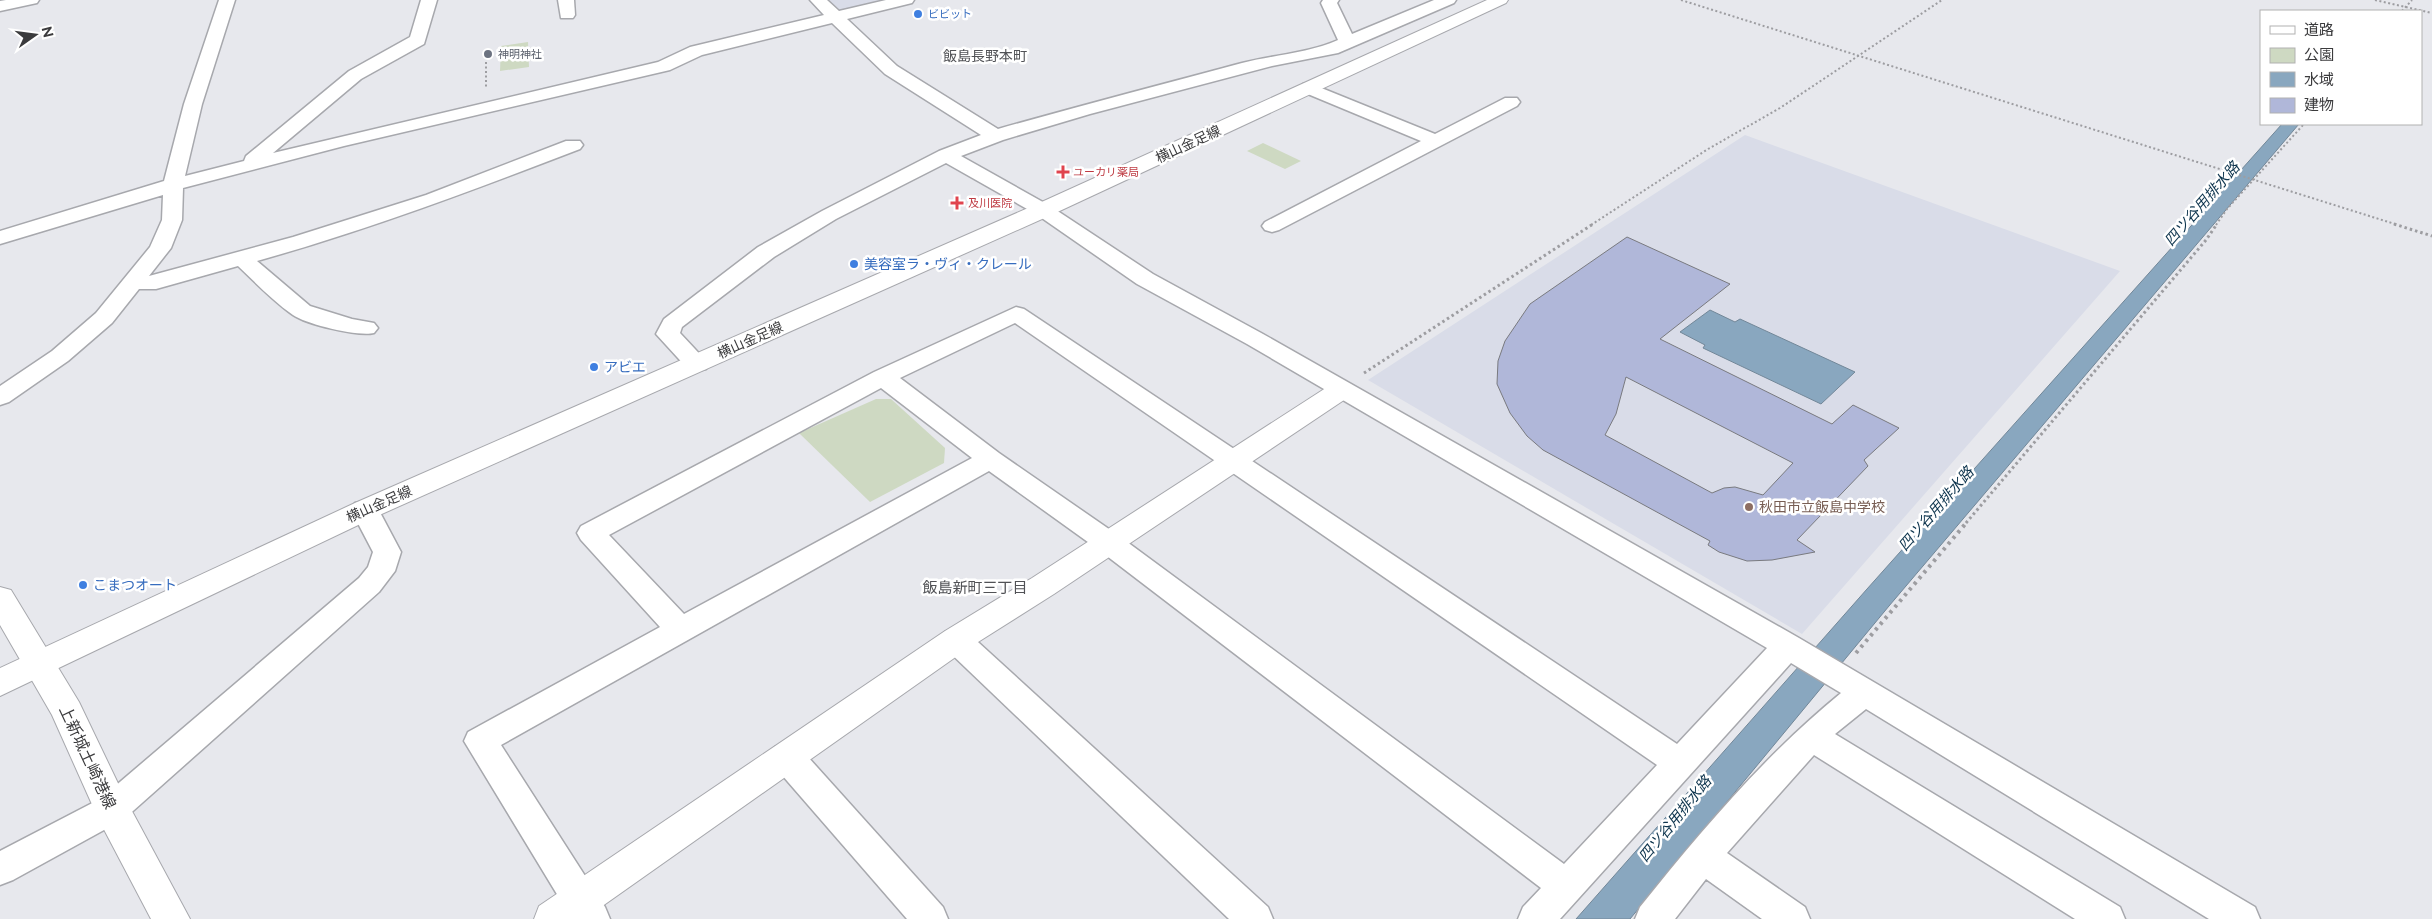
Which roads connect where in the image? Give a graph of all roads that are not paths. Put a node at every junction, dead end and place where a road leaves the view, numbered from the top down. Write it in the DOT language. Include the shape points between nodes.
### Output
graph roads {
  1 [pos="32,0"];
  2 [pos="227,0"];
  3 [pos="429,0"];
  4 [pos="818,0"];
  5 [pos="906,0"];
  6 [pos="1331,0"];
  7 [pos="1448,0"];
  8 [pos="1500,0"];
  9 [pos="0,6"];
  10 [pos="834,17"];
  11 [pos="1348,42"];
  12 [pos="1309,88"];
  13 [pos="1511,102"];
  14 [pos="996,136"];
  15 [pos="1436,141"];
  16 [pos="573,145"];
  17 [pos="946,155"];
  18 [pos="245,166"];
  19 [pos="173,185"];
  20 [pos="1043,210"];
  21 [pos="1272,226"];
  22 [pos="0,238"];
  23 [pos="242,258"];
  24 [pos="132,283"];
  25 [pos="366,328"];
  26 [pos="697,364"];
  27 [pos="883,377"];
  28 [pos="1341,390"];
  29 [pos="0,397"];
  30 [pos="990,459"];
  31 [pos="1233,462"];
  32 [pos="365,510"];
  33 [pos="1109,543"];
  34 [pos="0,598"];
  35 [pos="680,630"];
  36 [pos="956,640"];
  37 [pos="1797,652"];
  38 [pos="38,665"];
  39 [pos="0,683"];
  40 [pos="1851,685"];
  41 [pos="1811,736"];
  42 [pos="787,757"];
  43 [pos="1679,763"];
  44 [pos="112,810"];
  45 [pos="1702,856"];
  46 [pos="0,869"];
  47 [pos="1566,886"];
  48 [pos="575,913"];
  49 [pos="171,919"];
  50 [pos="930,919"];
  51 [pos="1255,919"];
  52 [pos="1536,919"];
  53 [pos="1653,919"];
  54 [pos="1792,919"];
  55 [pos="2107,919"];
  56 [pos="2242,919"];
  1 -- 9 [label="street"];
  2 -- 19 [label="street" via="193,104"];
  3 -- 18 [label="street" via="418,40 355,75"];
  4 -- 10 [label="street"];
  5 -- 10 [label="street"];
  6 -- 11 [label="street" via="1329,3"];
  7 -- 11 [label="street"];
  8 -- 12 [label="street, 横山金足線"];
  10 -- 14 [label="street" via="891,70"];
  10 -- 18 [label="street" via="696,51 664,66"];
  11 -- 14 [label="street" via="1332,49 1271,61"];
  12 -- 15 [label="street"];
  12 -- 20 [label="street, 横山金足線"];
  13 -- 15 [label="street"];
  14 -- 17 [label="street"];
  15 -- 21 [label="street"];
  16 -- 23 [label="street" via="433,199"];
  17 -- 20 [label="street"];
  17 -- 26 [label="street" via="829,214 766,252 672,324 668,334"];
  18 -- 19 [label="street"];
  19 -- 22 [label="street"];
  19 -- 24 [label="street" via="172,220 160,248"];
  20 -- 26 [label="street, 横山金足線"];
  20 -- 28 [label="street" via="1145,279"];
  23 -- 24 [label="street" via="156,282"];
  23 -- 25 [label="street" via="302,311"];
  24 -- 29 [label="street" via="104,318"];
  26 -- 32 [label="street, 横山金足線"];
  27 -- 30 [label="street"];
  27 -- 31 [label="street" via="1016,314"];
  27 -- 35 [label="street" via="591,533"];
  28 -- 31 [label="street"];
  28 -- 37 [label="street"];
  30 -- 33 [label="street"];
  30 -- 35 [label="street"];
  31 -- 33 [label="street"];
  31 -- 43 [label="street"];
  32 -- 38 [label="street, 横山金足線"];
  32 -- 44 [label="street" via="387,552 381,571 297,649"];
  33 -- 36 [label="street"];
  33 -- 47 [label="street"];
  34 -- 38 [label="street, 上新城土崎港線"];
  35 -- 48 [label="street" via="480,741"];
  36 -- 42 [label="street"];
  36 -- 51 [label="street"];
  37 -- 40 [label="street"];
  37 -- 43 [label="street"];
  38 -- 39 [label="street, 横山金足線"];
  38 -- 44 [label="street, 上新城土崎港線" via="67,710"];
  40 -- 41 [label="street"];
  40 -- 56 [label="street"];
  41 -- 45 [label="street"];
  41 -- 55 [label="street"];
  42 -- 48 [label="street"];
  42 -- 50 [label="street"];
  43 -- 47 [label="street"];
  44 -- 46 [label="street"];
  44 -- 49 [label="street, 上新城土崎港線"];
  45 -- 53 [label="street"];
  45 -- 54 [label="street"];
  47 -- 52 [label="street"];
}
